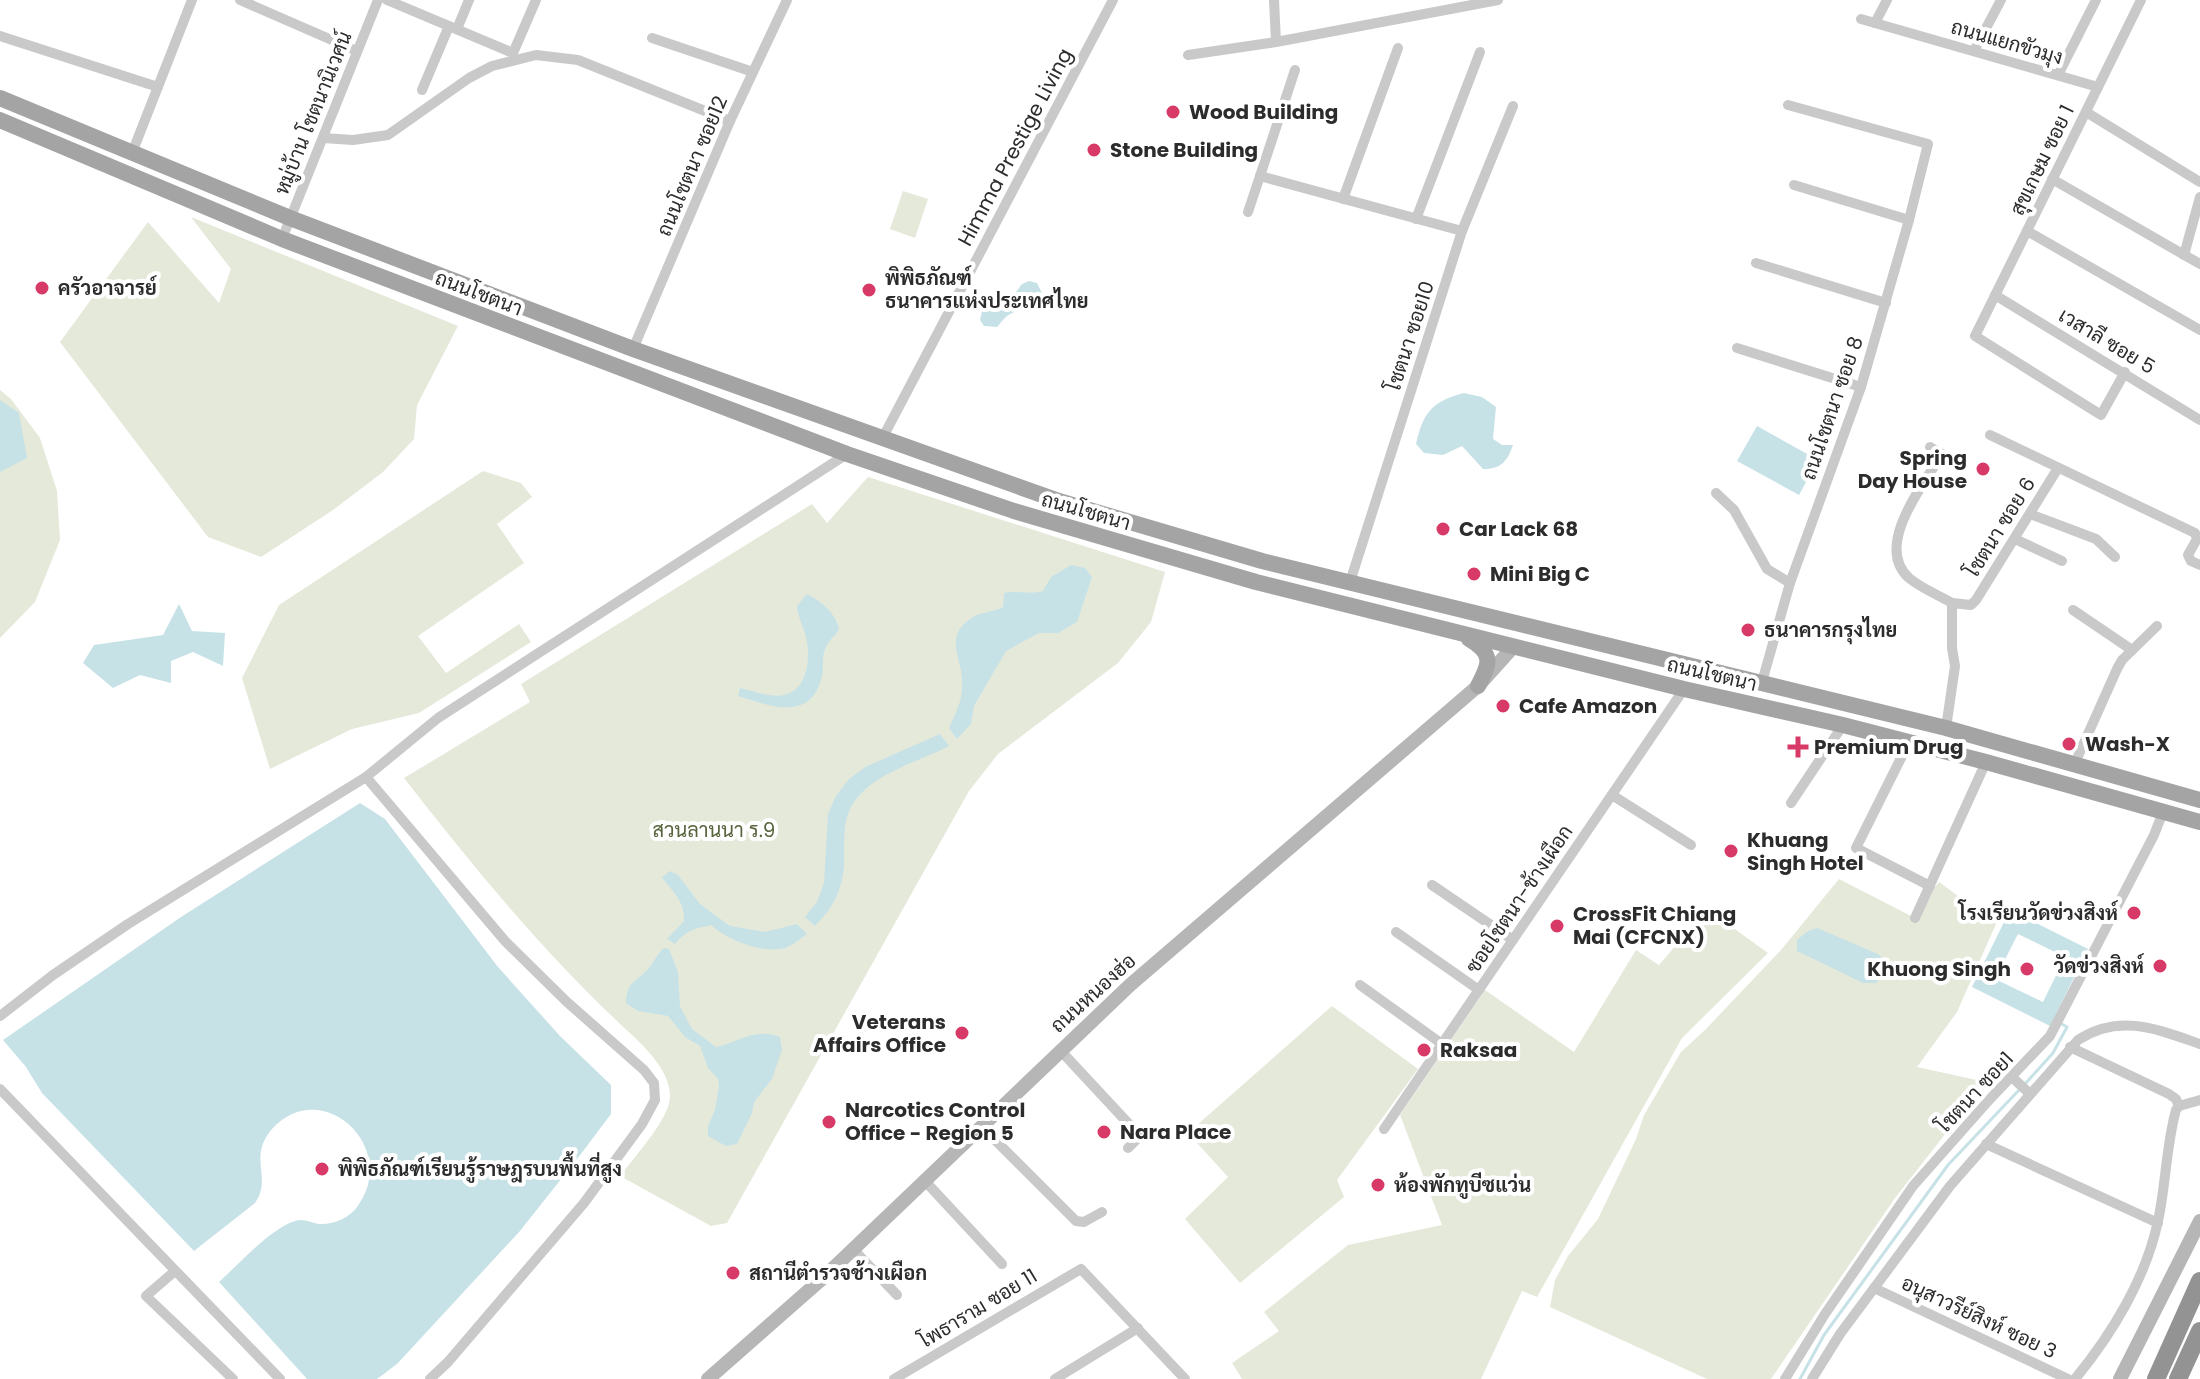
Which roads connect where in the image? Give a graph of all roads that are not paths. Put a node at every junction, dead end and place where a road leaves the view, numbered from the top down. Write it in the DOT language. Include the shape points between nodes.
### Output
graph roads {
  1 [pos="192,0"];
  2 [pos="240,0"];
  3 [pos="378,0"];
  4 [pos="387,0"];
  5 [pos="469,0"];
  6 [pos="536,0"];
  7 [pos="787,0"];
  8 [pos="1113,0"];
  9 [pos="1274,0"];
  10 [pos="1498,0"];
  11 [pos="1887,0"];
  12 [pos="2001,0"];
  13 [pos="2096,0"];
  14 [pos="2141,0"];
  15 [pos="1861,19"];
  16 [pos="1875,23"];
  17 [pos="453,28"];
  18 [pos="0,36"];
  19 [pos="652,38"];
  20 [pos="1276,42"];
  21 [pos="1398,48"];
  22 [pos="357,51"];
  23 [pos="1974,51"];
  24 [pos="1480,52"];
  25 [pos="1188,55"];
  26 [pos="1295,70"];
  27 [pos="753,72"];
  28 [pos="2058,75"];
  29 [pos="158,87"];
  30 [pos="2098,87"];
  31 [pos="422,90"];
  32 [pos="0,98"];
  33 [pos="1788,105"];
  34 [pos="1513,106"];
  35 [pos="2086,112"];
  36 [pos="0,120"];
  37 [pos="730,121"];
  38 [pos="323,138"];
  39 [pos="132,153"];
  40 [pos="1260,176"];
  41 [pos="2052,179"];
  42 [pos="2200,182"];
  43 [pos="1794,185"];
  44 [pos="2200,197"];
  45 [pos="1343,199"];
  46 [pos="1248,212"];
  47 [pos="290,218"];
  48 [pos="1416,219"];
  49 [pos="1909,220"];
  50 [pos="1462,231"];
  51 [pos="2027,231"];
  52 [pos="282,239"];
  53 [pos="2184,255"];
  54 [pos="1756,263"];
  55 [pos="2200,264"];
  56 [pos="1995,295"];
  57 [pos="1886,303"];
  58 [pos="2200,330"];
  59 [pos="1737,348"];
  60 [pos="633,349"];
  61 [pos="2125,372"];
  62 [pos="1861,387"];
  63 [pos="2200,420"];
  64 [pos="1990,435"];
  65 [pos="882,439"];
  66 [pos="1930,447"];
  67 [pos="847,454"];
  68 [pos="2058,468"];
  69 [pos="1716,493"];
  70 [pos="2030,514"];
  71 [pos="2015,539"];
  72 [pos="2115,557"];
  73 [pos="1262,561"];
  74 [pos="2062,561"];
  75 [pos="2200,565"];
  76 [pos="1256,582"];
  77 [pos="1350,582"];
  78 [pos="1790,583"];
  79 [pos="1952,603"];
  80 [pos="2073,610"];
  81 [pos="1519,623"];
  82 [pos="2157,626"];
  83 [pos="1461,634"];
  84 [pos="1514,646"];
  85 [pos="2132,650"];
  86 [pos="1762,682"];
  87 [pos="1478,686"];
  88 [pos="1684,689"];
  89 [pos="1843,725"];
  90 [pos="1946,728"];
  91 [pos="1909,742"];
  92 [pos="1986,762"];
  93 [pos="2075,763"];
  94 [pos="366,777"];
  95 [pos="1612,795"];
  96 [pos="2200,800"];
  97 [pos="1791,803"];
  98 [pos="2163,812"];
  99 [pos="2200,822"];
  100 [pos="1691,845"];
  101 [pos="1432,885"];
  102 [pos="1930,886"];
  103 [pos="1915,918"];
  104 [pos="1396,932"];
  105 [pos="1513,940"];
  106 [pos="1360,985"];
  107 [pos="1479,990"];
  108 [pos="0,1016"];
  109 [pos="1442,1044"];
  110 [pos="2200,1044"];
  111 [pos="2070,1047"];
  112 [pos="1060,1050"];
  113 [pos="2012,1077"];
  114 [pos="0,1089"];
  115 [pos="2030,1094"];
  116 [pos="2200,1100"];
  117 [pos="2179,1106"];
  118 [pos="982,1127"];
  119 [pos="1384,1129"];
  120 [pos="1986,1144"];
  121 [pos="1128,1148"];
  122 [pos="925,1181"];
  123 [pos="1102,1212"];
  124 [pos="2200,1221"];
  125 [pos="2158,1223"];
  126 [pos="853,1249"];
  127 [pos="1002,1264"];
  128 [pos="175,1271"];
  129 [pos="2200,1281"];
  130 [pos="1874,1288"];
  131 [pos="897,1295"];
  132 [pos="1138,1328"];
  133 [pos="2200,1331"];
  134 [pos="233,1379"];
  135 [pos="280,1379"];
  136 [pos="430,1379"];
  137 [pos="708,1379"];
  138 [pos="894,1379"];
  139 [pos="1055,1379"];
  140 [pos="1185,1379"];
  141 [pos="1785,1379"];
  142 [pos="1812,1379"];
  143 [pos="2068,1379"];
  144 [pos="2075,1379"];
  145 [pos="2120,1379"];
  146 [pos="2156,1379"];
  147 [pos="2178,1379"];
  1 -- 29 [label="street"];
  2 -- 22 [label="street"];
  3 -- 22 [label="street, หมู่บ้าน โชตนานิเวศน์"];
  4 -- 17 [label="street"];
  5 -- 17 [label="street"];
  6 -- 17 [label="street" via="513,53"];
  7 -- 27 [label="street, ถนนโชตนา ซอย12"];
  8 -- 65 [label="street, Himma Prestige Living"];
  9 -- 20 [label="street"];
  10 -- 20 [label="street"];
  11 -- 16 [label="street"];
  12 -- 23 [label="street"];
  13 -- 28 [label="street"];
  14 -- 30 [label="street, สุขเกษม ซอย 1"];
  15 -- 16 [label="street, ถนนแยกขัวมุง"];
  16 -- 23 [label="street, ถนนแยกขัวมุง"];
  17 -- 31 [label="street"];
  18 -- 29 [label="street"];
  19 -- 27 [label="street"];
  20 -- 25 [label="street"];
  21 -- 45 [label="street"];
  22 -- 38 [label="street, หมู่บ้าน โชตนานิเวศน์"];
  23 -- 28 [label="street, ถนนแยกขัวมุง"];
  24 -- 48 [label="street"];
  26 -- 40 [label="street"];
  27 -- 37 [label="street, ถนนโชตนา ซอย12"];
  28 -- 30 [label="street, ถนนแยกขัวมุง"];
  29 -- 39 [label="street"];
  30 -- 35 [label="street, สุขเกษม ซอย 1"];
  32 -- 39 [label="main road, ถนนโชตนา"];
  33 -- 49 [label="street, ถนนโชตนา ซอย 8" via="1928,144"];
  34 -- 50 [label="street, โชตนา ซอย10"];
  35 -- 41 [label="street, สุขเกษม ซอย 1"];
  35 -- 42 [label="street"];
  36 -- 52 [label="main road, ถนนโชตนา"];
  37 -- 38 [label="street" via="578,60 536,55 469,78 388,135"];
  37 -- 60 [label="street, ถนนโชตนา ซอย12"];
  38 -- 47 [label="street, หมู่บ้าน โชตนานิเวศน์"];
  39 -- 47 [label="main road, ถนนโชตนา"];
  40 -- 45 [label="street"];
  40 -- 46 [label="street"];
  41 -- 51 [label="street, สุขเกษม ซอย 1"];
  41 -- 53 [label="street"];
  43 -- 49 [label="street"];
  44 -- 53 [label="street"];
  45 -- 48 [label="street"];
  47 -- 52 [label="street, หมู่บ้าน โชตนานิเวศน์"];
  47 -- 60 [label="main road, ถนนโชตนา"];
  48 -- 50 [label="street"];
  49 -- 57 [label="street, ถนนโชตนา ซอย 8"];
  50 -- 77 [label="street, โชตนา ซอย10"];
  51 -- 56 [label="street, สุขเกษม ซอย 1"];
  51 -- 58 [label="street"];
  52 -- 67 [label="main road, ถนนโชตนา"];
  53 -- 55 [label="street"];
  54 -- 57 [label="street"];
  56 -- 61 [label="street, เวสาลี ซอย 5"];
  56 -- 61 [label="street, สุขเกษม ซอย 1" via="1975,336 2101,415"];
  57 -- 62 [label="street, ถนนโชตนา ซอย 8"];
  59 -- 62 [label="street"];
  60 -- 65 [label="main road, ถนนโชตนา"];
  61 -- 63 [label="street, เวสาลี ซอย 5"];
  62 -- 78 [label="street, ถนนโชตนา ซอย 8"];
  64 -- 68 [label="street"];
  65 -- 73 [label="main road, ถนนโชตนา" via="1023,489"];
  66 -- 79 [label="street" via="1942,454 1903,520 1897,557 1908,577"];
  67 -- 76 [label="main road, ถนนโชตนา" via="1014,511"];
  67 -- 94 [label="street" via="438,718"];
  68 -- 70 [label="street, โชตนา ซอย 6"];
  68 -- 75 [label="street" via="2195,533 2188,555"];
  69 -- 78 [label="street" via="1734,510 1767,569"];
  70 -- 71 [label="street, โชตนา ซอย 6"];
  70 -- 72 [label="street" via="2096,539"];
  71 -- 74 [label="street"];
  71 -- 79 [label="street, โชตนา ซอย 6" via="1976,600 1971,605"];
  73 -- 76 [label="main road"];
  73 -- 77 [label="main road, ถนนโชตนา"];
  76 -- 83 [label="main road, ถนนโชตนา"];
  77 -- 81 [label="main road, ถนนโชตนา"];
  78 -- 86 [label="street, ถนนโชตนา ซอย 8"];
  79 -- 90 [label="street" via="1955,666"];
  80 -- 85 [label="street"];
  81 -- 84 [label="main road"];
  81 -- 86 [label="main road, ถนนโชตนา"];
  82 -- 85 [label="street"];
  83 -- 84 [label="main road, ถนนโชตนา"];
  83 -- 87 [label="main road" via="1488,655"];
  84 -- 87 [label="main road, ถนนหนองฮ่อ"];
  84 -- 88 [label="main road, ถนนโชตนา"];
  85 -- 93 [label="street" via="2117,669"];
  86 -- 90 [label="main road, ถนนโชตนา"];
  87 -- 112 [label="main road, ถนนหนองฮ่อ"];
  88 -- 89 [label="main road, ถนนโชตนา"];
  88 -- 95 [label="street, ซอยโชตนา-ช้างเผือก"];
  89 -- 91 [label="main road, ถนนโชตนา"];
  89 -- 97 [label="street"];
  90 -- 93 [label="main road, ถนนโชตนา"];
  91 -- 92 [label="main road, ถนนโชตนา"];
  91 -- 102 [label="street" via="1856,848"];
  92 -- 98 [label="main road, ถนนโชตนา"];
  92 -- 102 [label="street"];
  93 -- 96 [label="main road, ถนนโชตนา"];
  94 -- 108 [label="street" via="128,924"];
  94 -- 136 [label="street" via="505,941 654,1083 655,1100 642,1124 584,1203"];
  95 -- 100 [label="street"];
  95 -- 105 [label="street, ซอยโชตนา-ช้างเผือก"];
  98 -- 99 [label="main road, ถนนโชตนา"];
  98 -- 113 [label="street, โชตนา ซอย1" via="2059,1022"];
  101 -- 105 [label="street"];
  102 -- 103 [label="street"];
  104 -- 107 [label="street"];
  105 -- 107 [label="street, ซอยโชตนา-ช้างเผือก"];
  106 -- 109 [label="street"];
  107 -- 109 [label="street, ซอยโชตนา-ช้างเผือก"];
  109 -- 119 [label="street, ซอยโชตนา-ช้างเผือก"];
  110 -- 111 [label="street" via="2148,1026 2123,1024 2094,1031"];
  111 -- 115 [label="street"];
  111 -- 117 [label="street" via="2169,1094"];
  112 -- 118 [label="main road, ถนนหนองฮ่อ"];
  112 -- 121 [label="street" via="1140,1136"];
  113 -- 115 [label="street"];
  113 -- 141 [label="street, โชตนา ซอย1" via="1913,1186"];
  114 -- 128 [label="street"];
  115 -- 120 [label="street"];
  116 -- 117 [label="street"];
  117 -- 125 [label="street"];
  118 -- 122 [label="main road, ถนนหนองฮ่อ"];
  118 -- 123 [label="street" via="1076,1221"];
  120 -- 125 [label="street"];
  120 -- 130 [label="street"];
  122 -- 126 [label="main road, ถนนหนองฮ่อ"];
  122 -- 127 [label="street"];
  124 -- 145 [label="main road"];
  125 -- 144 [label="street" via="2124,1305"];
  126 -- 131 [label="street"];
  126 -- 137 [label="main road, ถนนหนองฮ่อ"];
  128 -- 134 [label="street" via="146,1296"];
  128 -- 135 [label="street"];
  129 -- 146 [label="highway"];
  130 -- 142 [label="street"];
  130 -- 143 [label="street, อนุสาวรีย์สิงห์ ซอย 3"];
  132 -- 138 [label="street, โพธาราม ซอย 11" via="1081,1269"];
  132 -- 139 [label="street"];
  132 -- 140 [label="street"];
  133 -- 147 [label="highway"];
}
